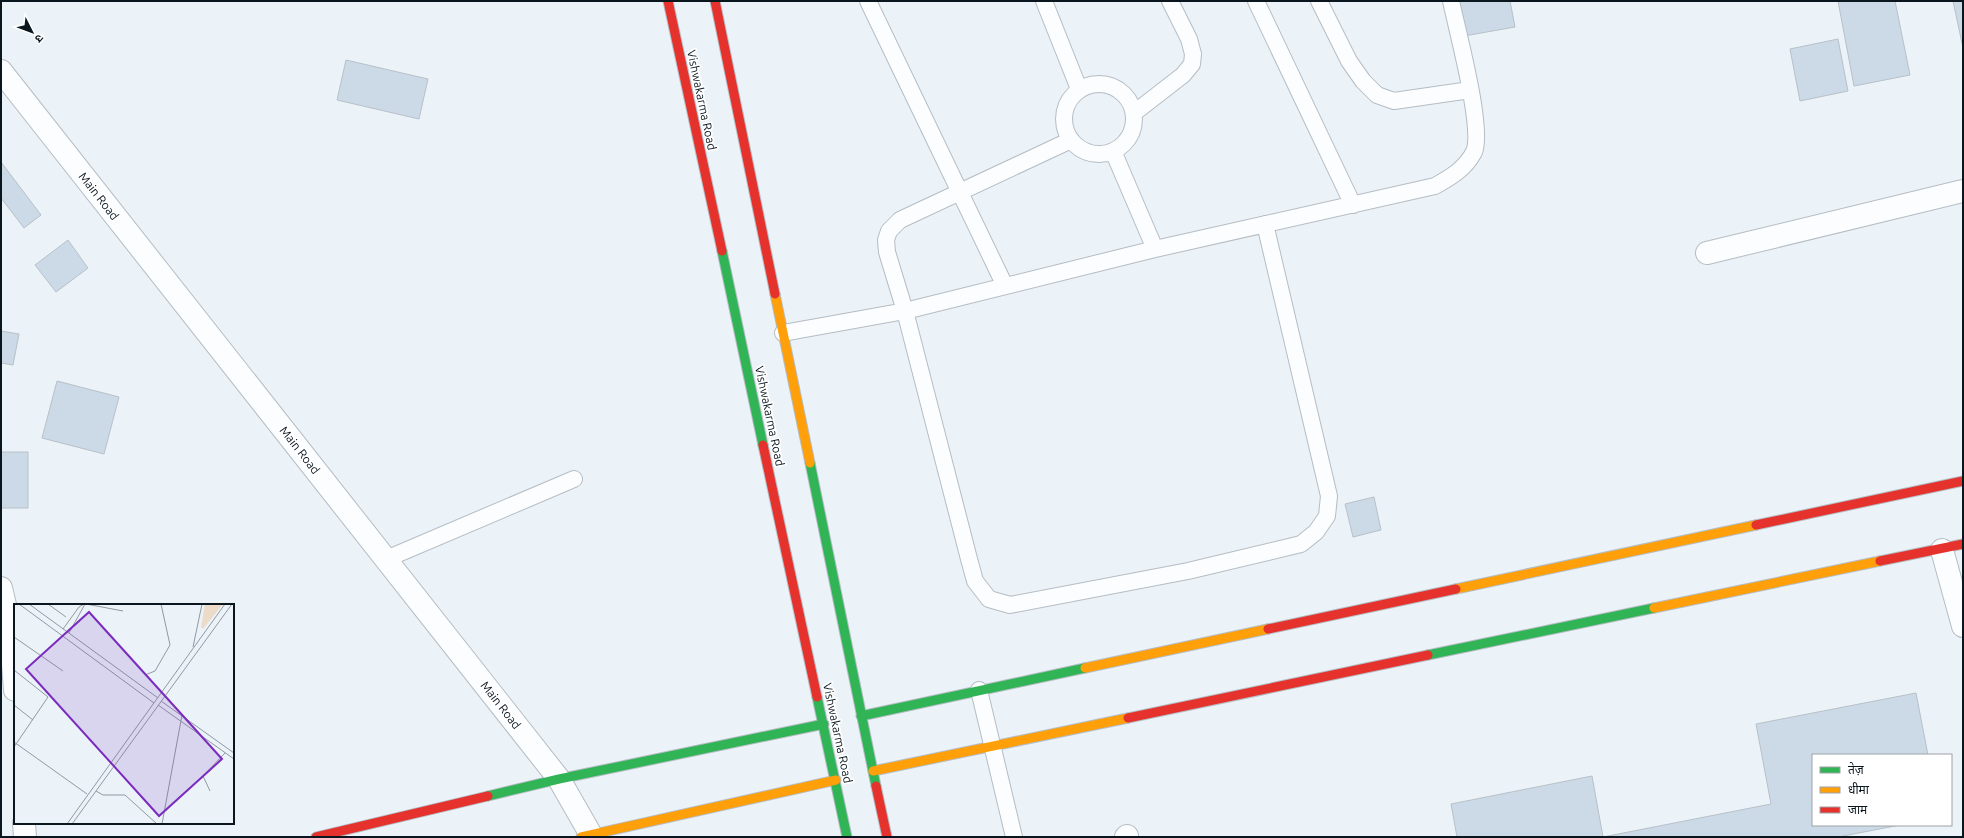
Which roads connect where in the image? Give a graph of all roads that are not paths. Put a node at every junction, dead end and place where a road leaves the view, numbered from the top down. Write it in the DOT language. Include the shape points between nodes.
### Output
graph roads {
  1 [pos="668,1"];
  2 [pos="715,1"];
  3 [pos="868,1"];
  4 [pos="1044,1"];
  5 [pos="1170,1"];
  6 [pos="1256,1"];
  7 [pos="1319,1"];
  8 [pos="1451,1"];
  9 [pos="1,72"];
  10 [pos="1079,89"];
  11 [pos="1470,90"];
  12 [pos="1134,112"];
  13 [pos="1071,140"];
  14 [pos="1113,151"];
  15 [pos="1963,190"];
  16 [pos="961,191"];
  17 [pos="1353,204"];
  18 [pos="1265,224"];
  19 [pos="1155,249"];
  20 [pos="1706,253"];
  21 [pos="1005,286"];
  22 [pos="905,311"];
  23 [pos="782,333"];
  24 [pos="574,479"];
  25 [pos="1963,482"];
  26 [pos="1963,544"];
  27 [pos="1942,550"];
  28 [pos="386,559"];
  29 [pos="1,588"];
  30 [pos="1963,626"];
  31 [pos="14,677"];
  32 [pos="979,690"];
  33 [pos="861,716"];
  34 [pos="824,724"];
  35 [pos="993,747"];
  36 [pos="873,771"];
  37 [pos="559,779"];
  38 [pos="836,780"];
  39 [pos="24,824"];
  40 [pos="586,836"];
  41 [pos="26,837"];
  42 [pos="316,837"];
  43 [pos="847,837"];
  44 [pos="887,837"];
  45 [pos="1014,837"];
  1 -- 34 [label="street, Vishwakarma Road"];
  2 -- 23 [label="street"];
  3 -- 16 [label="lane"];
  4 -- 10 [label="lane"];
  5 -- 12 [label="lane" via="1189,39 1193,54 1192,64 1183,75"];
  6 -- 17 [label="lane"];
  7 -- 11 [label="lane" via="1349,62 1377,95 1394,101"];
  8 -- 11 [label="lane"];
  9 -- 28 [label="street, Main Road"];
  10 -- 12 [label="lane" via="1101,83 1113,86 1123,92"];
  10 -- 13 [label="lane" via="1065,107 1064,119"];
  11 -- 17 [label="lane" via="1477,133 1474,151 1460,171 1435,186"];
  12 -- 14 [label="lane" via="1130,136"];
  13 -- 14 [label="lane" via="1079,148 1090,153 1102,154"];
  13 -- 16 [label="lane"];
  14 -- 19 [label="lane"];
  15 -- 20 [label="street"];
  16 -- 21 [label="lane"];
  16 -- 22 [label="lane" via="900,220 889,231 886,240 887,252"];
  17 -- 18 [label="lane"];
  18 -- 19 [label="lane"];
  18 -- 22 [label="lane" via="1329,496 1327,516 1316,532 1301,544 1188,571 1010,605 989,599 975,581"];
  19 -- 21 [label="lane"];
  21 -- 22 [label="lane"];
  22 -- 23 [label="lane"];
  23 -- 33 [label="street"];
  24 -- 28 [label="lane"];
  25 -- 32 [label="street"];
  26 -- 27 [label="street"];
  27 -- 30 [label="street"];
  27 -- 35 [label="street"];
  28 -- 37 [label="street, Main Road"];
  29 -- 31 [label="street" via="10,626"];
  32 -- 33 [label="street"];
  32 -- 35 [label="lane"];
  33 -- 36 [label="street"];
  34 -- 37 [label="street"];
  34 -- 38 [label="street, Vishwakarma Road"];
  35 -- 36 [label="street"];
  35 -- 45 [label="lane"];
  36 -- 44 [label="street"];
  37 -- 40 [label="street, Main Road"];
  37 -- 42 [label="street"];
  38 -- 40 [label="street"];
  38 -- 43 [label="street, Vishwakarma Road"];
  39 -- 41 [label="street"];
}
